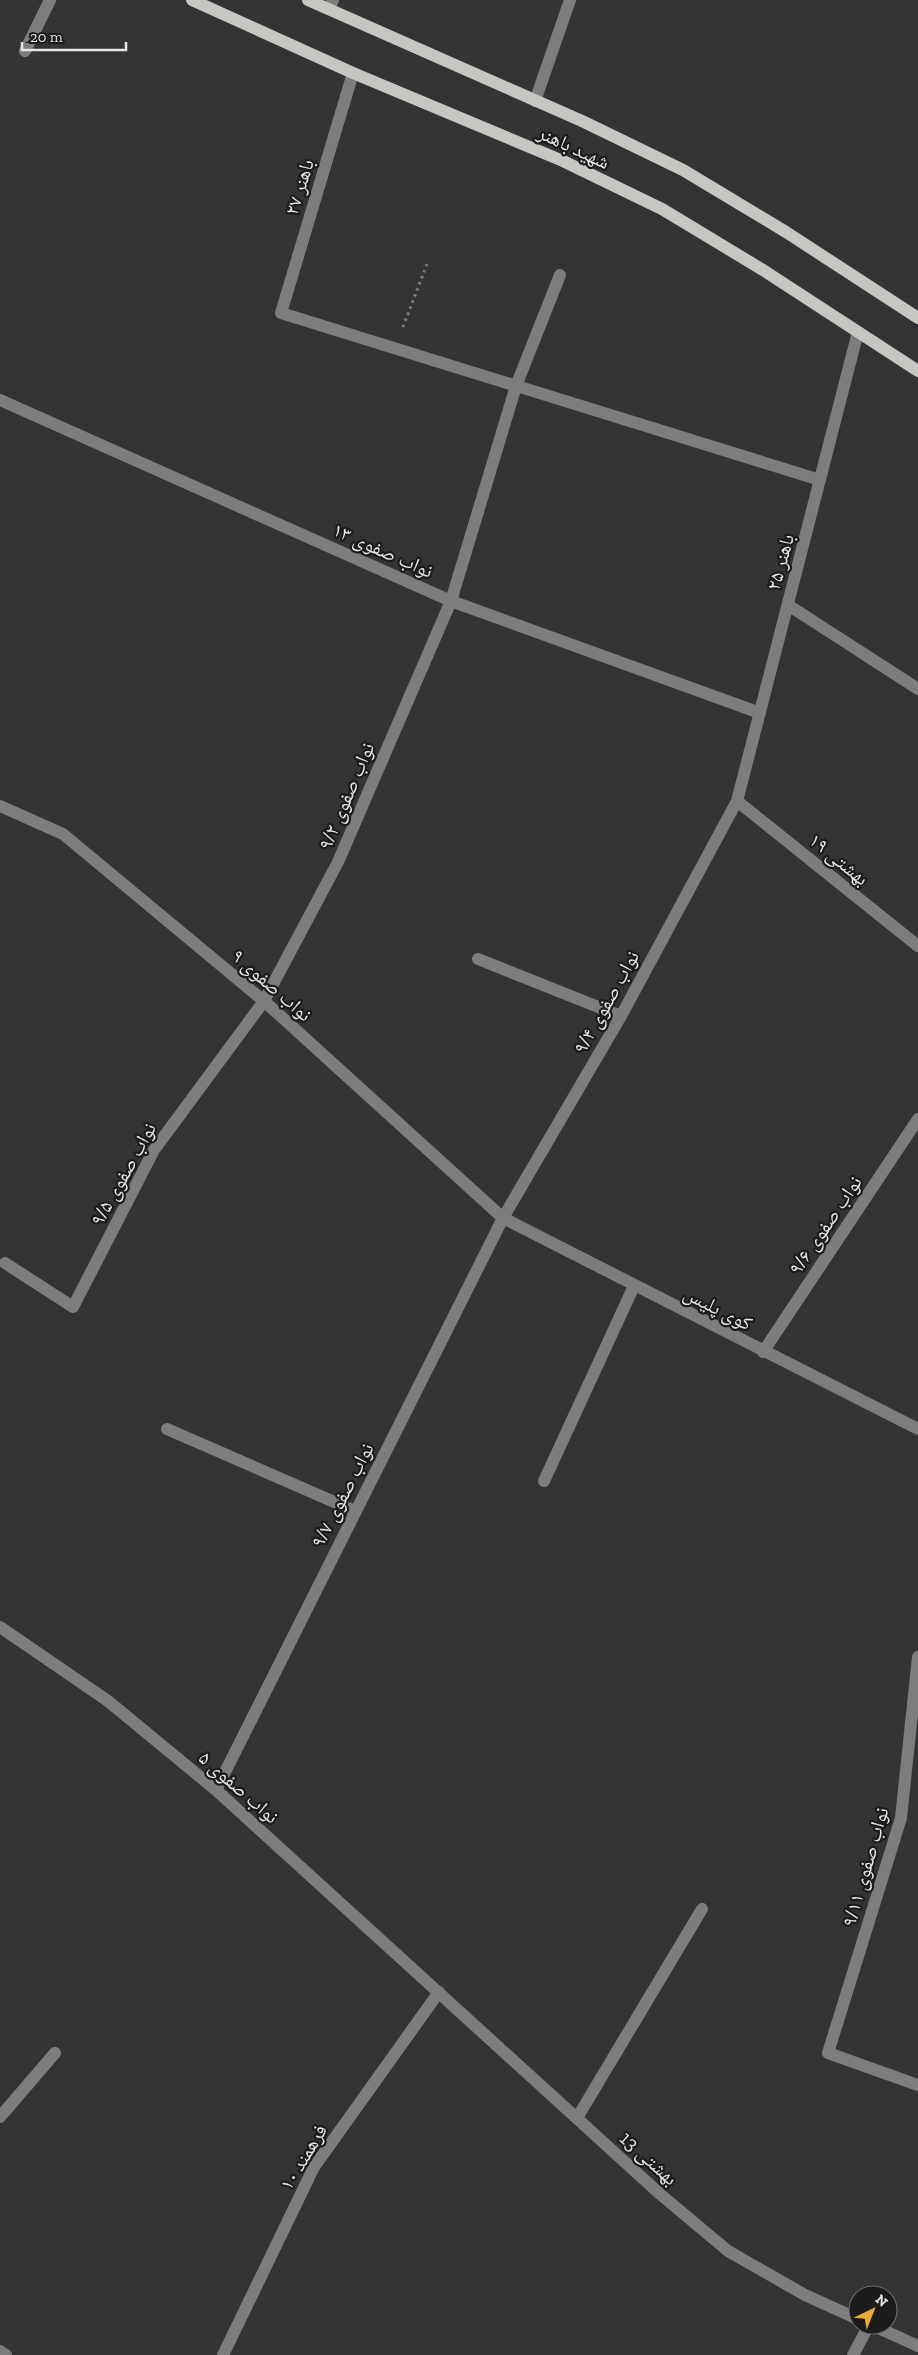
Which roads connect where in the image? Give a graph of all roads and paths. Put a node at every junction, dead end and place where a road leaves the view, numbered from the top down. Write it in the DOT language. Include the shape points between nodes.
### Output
graph roads {
  1 [pos="50,0"];
  2 [pos="192,0"];
  3 [pos="308,0"];
  4 [pos="570,0"];
  5 [pos="331,5"];
  6 [pos="25,51"];
  7 [pos="353,73"];
  8 [pos="535,100"];
  9 [pos="427,264"];
  10 [pos="560,275"];
  11 [pos="918,318"];
  12 [pos="858,332"];
  13 [pos="394,348"];
  14 [pos="918,371"];
  15 [pos="516,386"];
  16 [pos="0,400"];
  17 [pos="820,480"];
  18 [pos="451,601"];
  19 [pos="788,605"];
  20 [pos="918,689"];
  21 [pos="760,713"];
  22 [pos="738,801"];
  23 [pos="0,806"];
  24 [pos="918,946"];
  25 [pos="478,959"];
  26 [pos="264,1001"];
  27 [pos="621,1016"];
  28 [pos="918,1119"];
  29 [pos="502,1218"];
  30 [pos="5,1263"];
  31 [pos="634,1286"];
  32 [pos="763,1352"];
  33 [pos="167,1429"];
  34 [pos="918,1429"];
  35 [pos="544,1481"];
  36 [pos="356,1511"];
  37 [pos="0,1627"];
  38 [pos="918,1657"];
  39 [pos="216,1790"];
  40 [pos="702,1909"];
  41 [pos="439,1992"];
  42 [pos="55,2053"];
  43 [pos="918,2085"];
  44 [pos="0,2117"];
  45 [pos="577,2118"];
  46 [pos="848,2314"];
  47 [pos="865,2335"];
  48 [pos="893,2335"];
  49 [pos="918,2346"];
  50 [pos="0,2351"];
  51 [pos="6,2355"];
  52 [pos="223,2355"];
  53 [pos="853,2355"];
  1 -- 6 [label="street"];
  2 -- 7 [label="main road, شهید باهنر"];
  3 -- 5 [label="main road, شهید باهنر"];
  4 -- 8 [label="street"];
  5 -- 8 [label="main road, شهید باهنر"];
  7 -- 12 [label="main road, شهید باهنر" via="563,161 662,210"];
  7 -- 13 [label="street, باهنر ۲۷" via="281,313"];
  8 -- 11 [label="main road, شهید باهنر" via="683,170"];
  9 -- 13 [label="path"];
  10 -- 15 [label="street, نواب صفوی ۹/۲"];
  12 -- 14 [label="main road, شهید باهنر"];
  12 -- 17 [label="street, باهنر ۲۵"];
  13 -- 15 [label="street"];
  15 -- 17 [label="street"];
  15 -- 18 [label="street, نواب صفوی ۹/۲"];
  16 -- 18 [label="street, نواب صفوی ۱۳"];
  17 -- 19 [label="street, باهنر ۲۵"];
  18 -- 21 [label="street, نواب صفوی ۱۳"];
  18 -- 26 [label="street, نواب صفوی ۹/۲" via="338,862"];
  19 -- 20 [label="street"];
  19 -- 21 [label="street, باهنر ۲۵"];
  21 -- 22 [label="street, باهنر ۲۵"];
  22 -- 24 [label="street, بهشتی ۱۹"];
  22 -- 27 [label="street, نواب صفوی ۹/۴"];
  23 -- 26 [label="street, نواب صفوی ۹" via="63,834"];
  25 -- 27 [label="street"];
  26 -- 29 [label="street, نواب صفوی ۹"];
  26 -- 30 [label="street, نواب صفوی ۹/۵" via="154,1150 73,1307"];
  27 -- 29 [label="street, نواب صفوی ۹/۴"];
  28 -- 32 [label="street, نواب صفوی ۹/۶"];
  29 -- 31 [label="street, کوی پلیس"];
  29 -- 36 [label="street, نواب صفوی ۹/۷"];
  31 -- 32 [label="street, کوی پلیس"];
  31 -- 35 [label="street"];
  32 -- 34 [label="street, کوی پلیس"];
  33 -- 36 [label="street"];
  36 -- 39 [label="street, نواب صفوی ۹/۷"];
  37 -- 39 [label="street, نواب صفوی ۵" via="108,1701"];
  38 -- 43 [label="street, نواب صفوی ۹/۱۱" via="901,1818 828,2053"];
  39 -- 41 [label="street, نواب صفوی ۵"];
  40 -- 45 [label="street"];
  41 -- 45 [label="street, بهشتی 13"];
  41 -- 52 [label="street, فرهمند ۱۰" via="314,2167"];
  42 -- 44 [label="street"];
  45 -- 46 [label="street, بهشتی 13" via="728,2252 805,2295"];
  47 -- 53 [label="street"];
  48 -- 49 [label="street"];
  50 -- 51 [label="street"];
}
